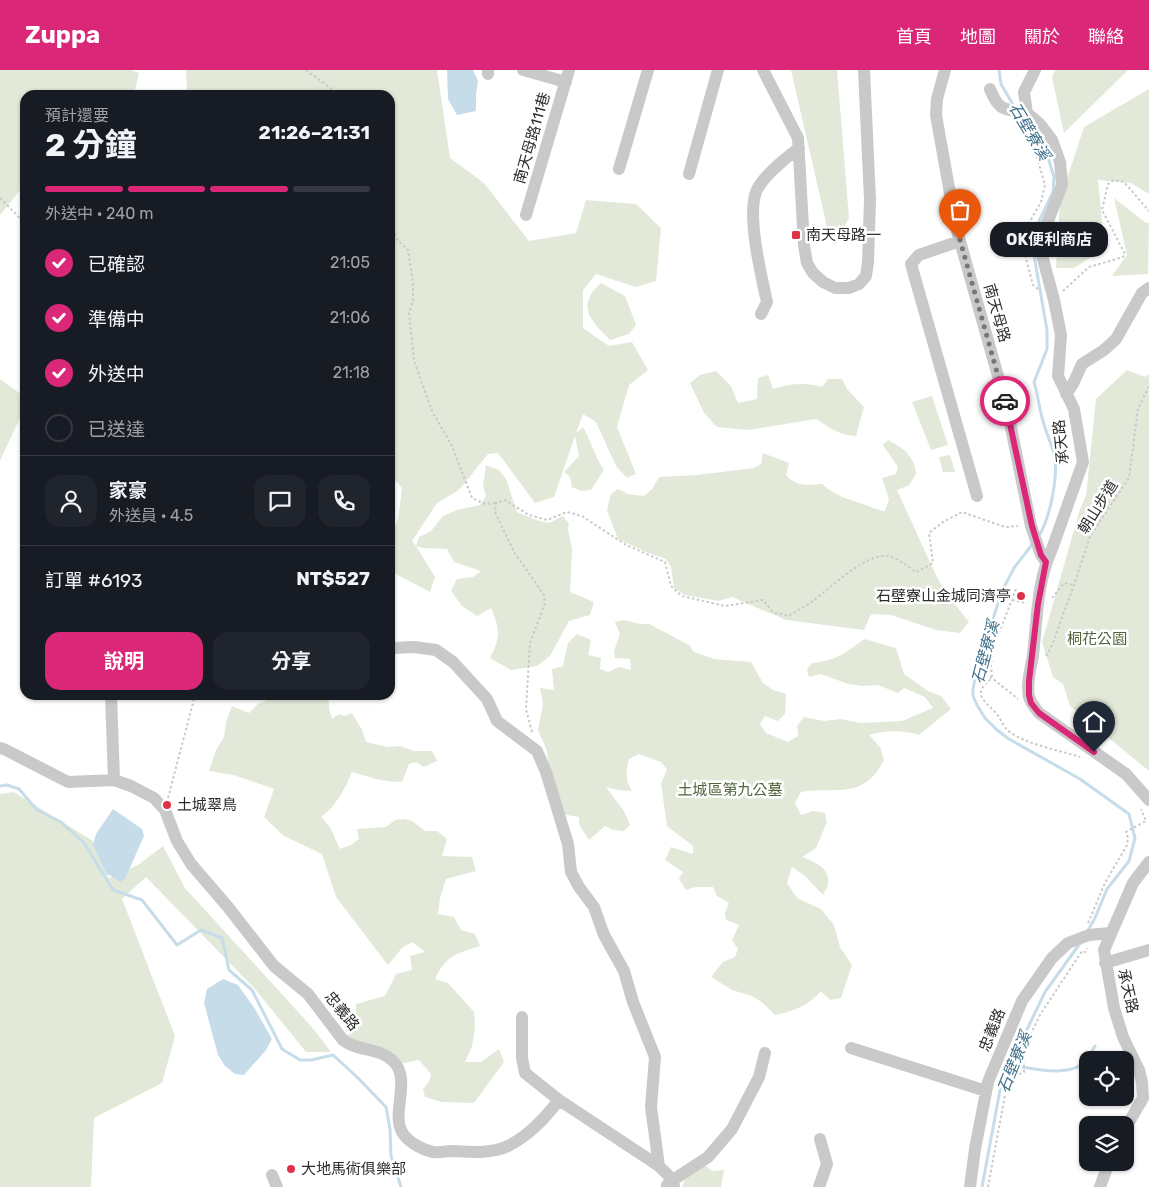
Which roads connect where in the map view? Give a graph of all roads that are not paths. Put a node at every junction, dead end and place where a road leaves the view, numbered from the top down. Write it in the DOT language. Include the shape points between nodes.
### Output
graph roads {
  1 [pos="523,70"];
  2 [pos="648,70"];
  3 [pos="718,70"];
  4 [pos="763,70"];
  5 [pos="864,70"];
  6 [pos="945,70"];
  7 [pos="1035,70"];
  8 [pos="568,76"];
  9 [pos="990,89"];
  10 [pos="1015,110"];
  11 [pos="799,148"];
  12 [pos="619,169"];
  13 [pos="689,174"];
  14 [pos="526,215"];
  15 [pos="960,240"];
  16 [pos="1149,288"];
  17 [pos="760,314"];
  18 [pos="1066,394"];
  19 [pos="977,496"];
  20 [pos="1044,558"];
  21 [pos="395,648"];
  22 [pos="111,700"];
  23 [pos="0,748"];
  24 [pos="114,780"];
  25 [pos="1149,800"];
  26 [pos="1149,862"];
  27 [pos="1110,933"];
  28 [pos="1149,950"];
  29 [pos="1105,962"];
  30 [pos="522,1017"];
  31 [pos="851,1048"];
  32 [pos="765,1053"];
  33 [pos="986,1091"];
  34 [pos="559,1100"];
  35 [pos="1133,1116"];
  36 [pos="820,1138"];
  37 [pos="659,1166"];
  38 [pos="1106,1171"];
  39 [pos="671,1185"];
  40 [pos="819,1187"];
  41 [pos="970,1187"];
  42 [pos="1100,1187"];
  1 -- 8 [label="street"];
  2 -- 12 [label="street"];
  3 -- 13 [label="street"];
  4 -- 11 [label="street" via="798,138"];
  5 -- 11 [label="street" via="870,200 868,262 866,276 849,288 835,288 823,282 807,262"];
  6 -- 15 [label="street, 南天母路" via="936,115"];
  7 -- 10 [label="street"];
  8 -- 14 [label="street, 南天母路111巷"];
  9 -- 10 [label="street, 承天路" via="996,103"];
  10 -- 18 [label="street, 承天路" via="1039,123 1052,140 1060,162 1062,185 1039,244 1061,335 1058,376"];
  11 -- 17 [label="street" via="777,165 756,191 753,220 767,302"];
  15 -- 19 [label="street" via="919,255 911,264"];
  15 -- 20 [label="street, 南天母路" via="1007,408 1032,526"];
  16 -- 18 [label="street" via="1142,293 1116,339 1082,364"];
  18 -- 20 [label="street, 承天路" via="1074,409 1083,462 1065,514"];
  20 -- 25 [label="street, 承天路" via="1029,681 1031,703 1039,713 1126,774"];
  21 -- 37 [label="street" via="436,650 453,662 486,699 497,721 537,751 568,844 571,872 594,907 604,935 624,971 655,1057 651,1107"];
  22 -- 24 [label="street"];
  23 -- 24 [label="street, 忠義路" via="68,782"];
  24 -- 34 [label="street, 忠義路" via="154,798 165,810 177,841 191,864 274,966 308,994 343,1040 380,1052 395,1063 402,1076 399,1124 404,1135 418,1147 433,1152 496,1150 509,1146 542,1121"];
  26 -- 27 [label="street, 承天路" via="1133,883"];
  27 -- 29 [label="street, 承天路" via="1104,950"];
  27 -- 33 [label="street, 忠義路" via="1090,931 1068,943 1052,958 1022,1001"];
  28 -- 29 [label="street"];
  29 -- 35 [label="street, 承天路" via="1114,1008 1142,1082 1143,1098"];
  30 -- 34 [label="street" via="525,1073"];
  31 -- 33 [label="street"];
  32 -- 39 [label="street" via="760,1077 732,1129 708,1157"];
  33 -- 41 [label="street, 忠義路"];
  34 -- 37 [label="street"];
  36 -- 40 [label="street" via="827,1164"];
  37 -- 39 [label="street"];
  38 -- 42 [label="street"];
}
